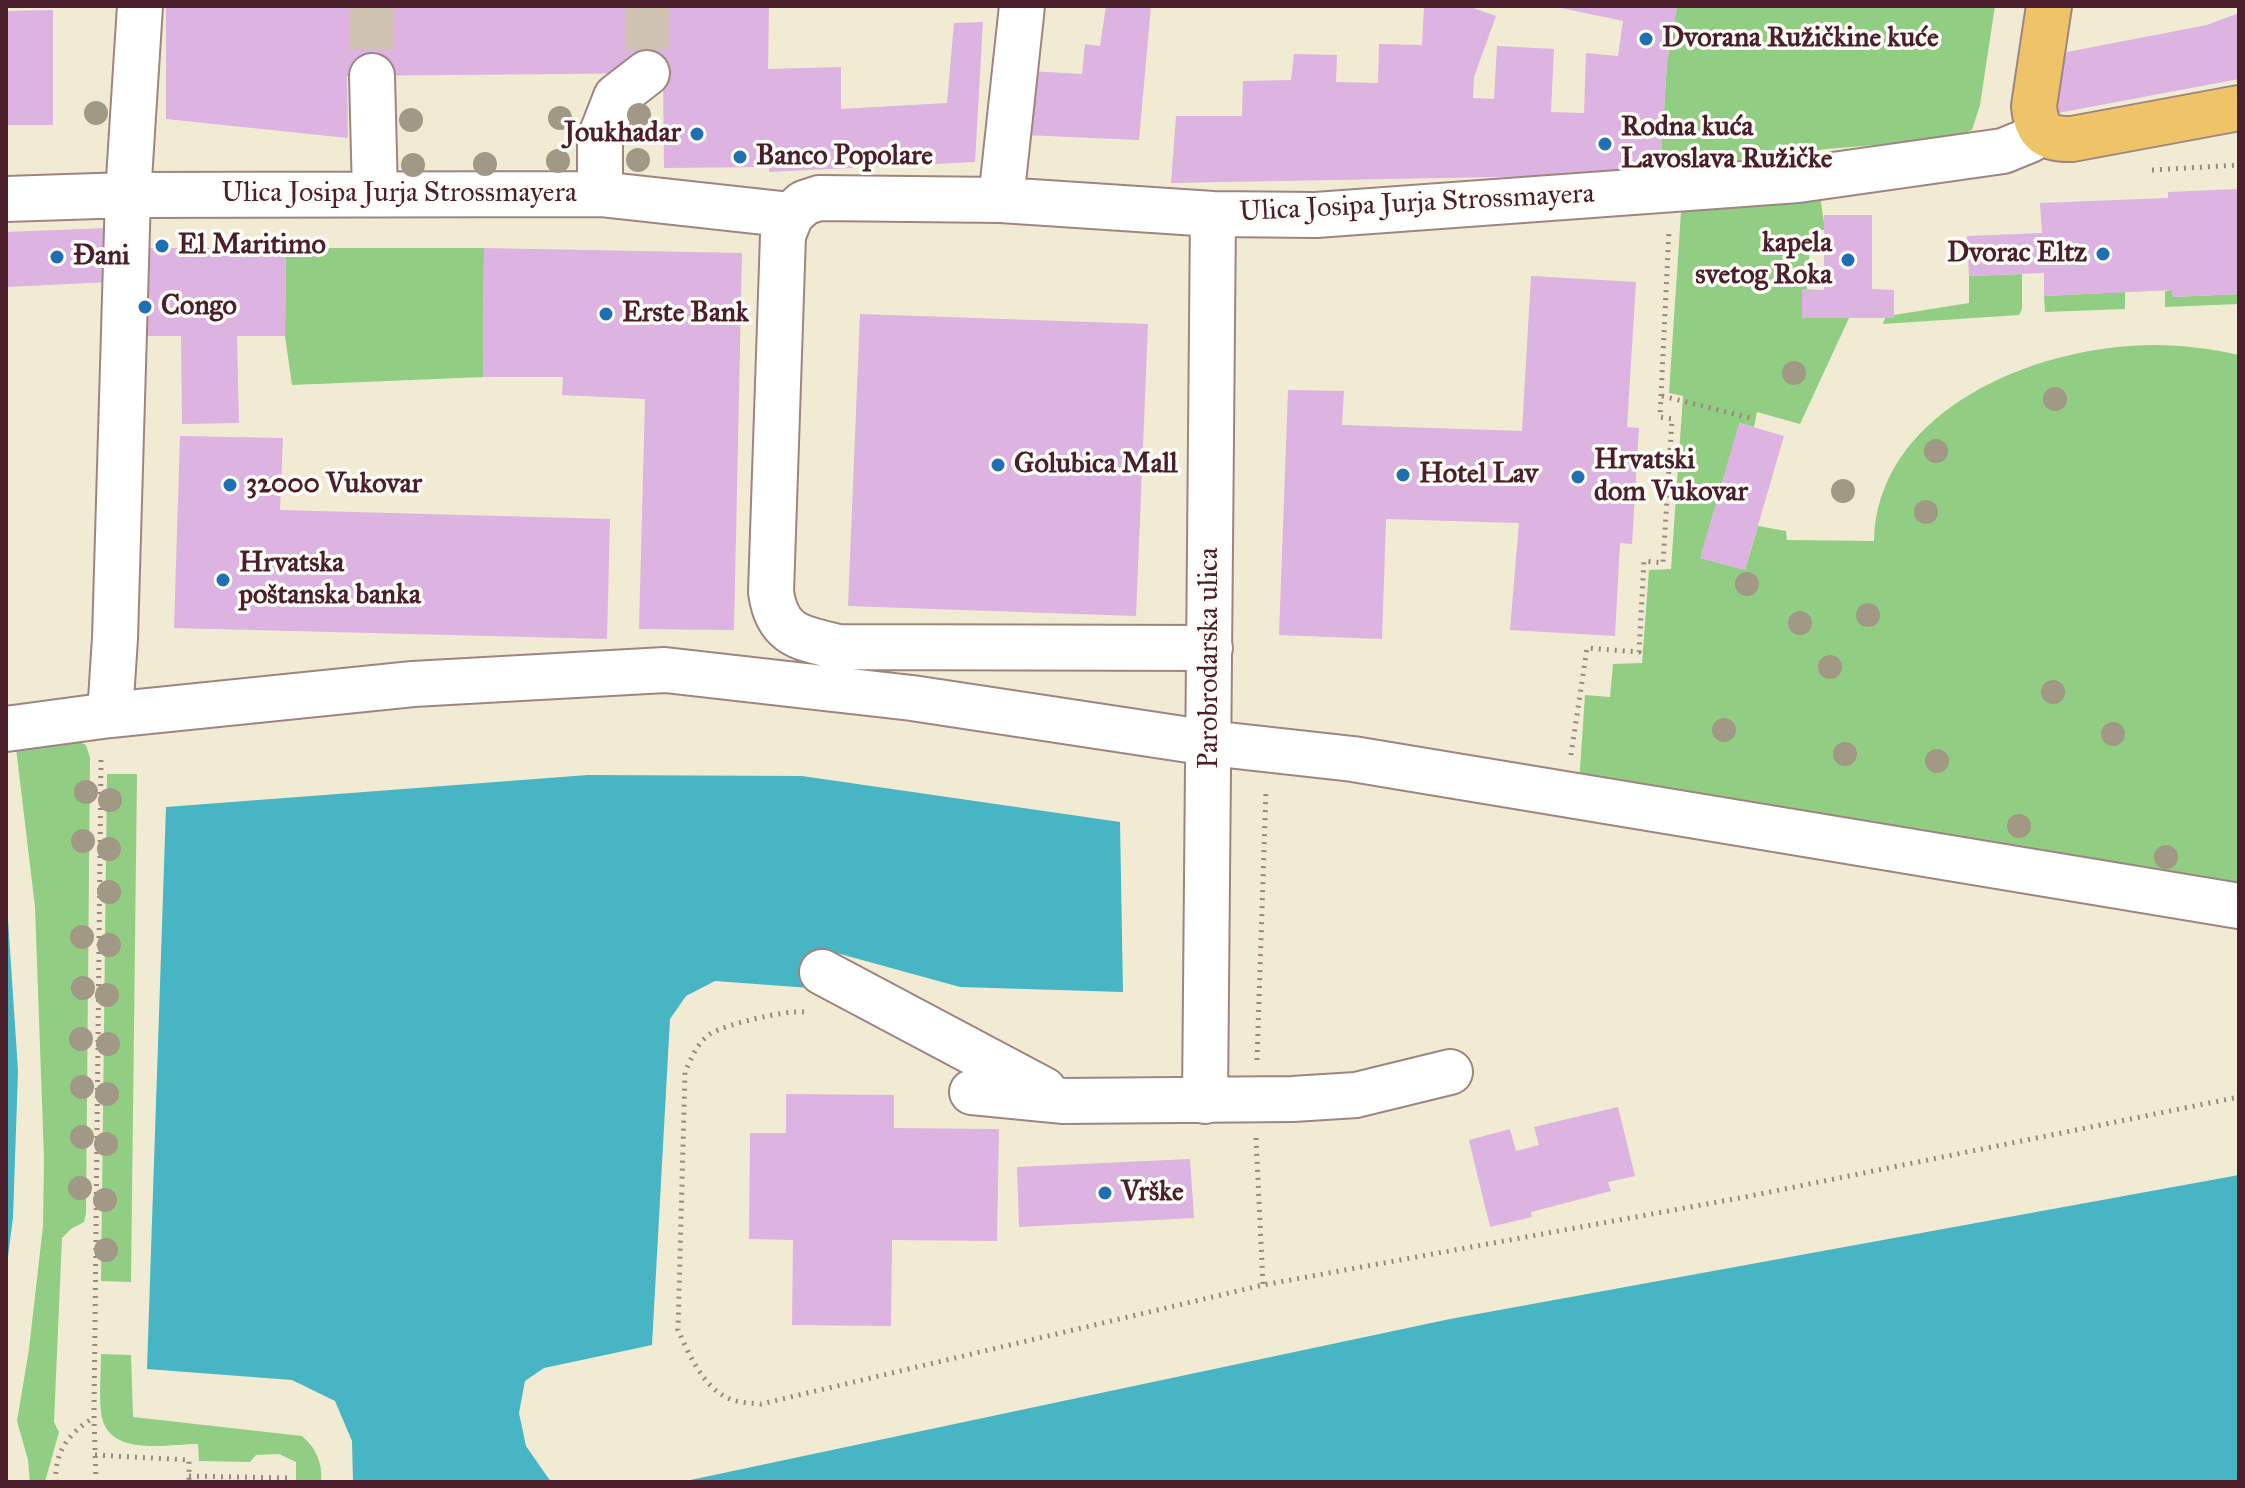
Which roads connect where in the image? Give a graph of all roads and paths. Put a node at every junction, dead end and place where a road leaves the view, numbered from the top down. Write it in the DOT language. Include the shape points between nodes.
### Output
graph roads {
  1 [pos="140,6"];
  2 [pos="1022,6"];
  3 [pos="2049,6"];
  4 [pos="647,73"];
  5 [pos="372,76"];
  6 [pos="2239,108"];
  7 [pos="2039,131"];
  8 [pos="1670,189"];
  9 [pos="375,194"];
  10 [pos="600,194"];
  11 [pos="128,195"];
  12 [pos="6,199"];
  13 [pos="1001,200"];
  14 [pos="1213,214"];
  15 [pos="791,215"];
  16 [pos="1662,396"];
  17 [pos="1755,419"];
  18 [pos="1210,648"];
  19 [pos="110,715"];
  20 [pos="6,729"];
  21 [pos="1209,743"];
  22 [pos="1268,749"];
  23 [pos="1573,797"];
  24 [pos="2239,906"];
  25 [pos="822,972"];
  26 [pos="810,1014"];
  27 [pos="1450,1072"];
  28 [pos="972,1092"];
  29 [pos="2239,1097"];
  30 [pos="1255,1100"];
  31 [pos="1064,1101"];
  32 [pos="1205,1101"];
  33 [pos="1263,1285"];
  34 [pos="94,1418"];
  35 [pos="95,1455"];
  36 [pos="289,1478"];
  37 [pos="189,1479"];
  38 [pos="56,1482"];
  39 [pos="96,1482"];
  1 -- 11 [label="street"];
  2 -- 13 [label="street"];
  3 -- 7 [label="main road" via="2034,106"];
  4 -- 10 [label="street" via="616,97 600,138"];
  5 -- 9 [label="street"];
  6 -- 7 [label="main road" via="2072,139"];
  7 -- 8 [label="street, Ulica Josipa Jurja Strossmayera" via="2003,151 1798,180"];
  8 -- 14 [label="street, Ulica Josipa Jurja Strossmayera" via="1316,215"];
  8 -- 16 [label="path"];
  9 -- 10 [label="street, Ulica Josipa Jurja Strossmayera"];
  9 -- 11 [label="street, Ulica Josipa Jurja Strossmayera"];
  10 -- 15 [label="street, Ulica Josipa Jurja Strossmayera"];
  11 -- 12 [label="street, Ulica Josipa Jurja Strossmayera"];
  11 -- 19 [label="street"];
  13 -- 14 [label="street, Ulica Josipa Jurja Strossmayera"];
  13 -- 15 [label="street, Ulica Josipa Jurja Strossmayera" via="819,198"];
  14 -- 18 [label="street, Parobrodarska ulica"];
  15 -- 18 [label="street" via="783,235 771,592 773,612 784,626 803,639 838,647"];
  16 -- 17 [label="path"];
  16 -- 23 [label="path" via="1660,417 1672,419 1663,563 1644,561 1639,652 1587,648 1571,756"];
  18 -- 21 [label="street, Parobrodarska ulica"];
  19 -- 20 [label="street"];
  19 -- 21 [label="street" via="413,684 665,670 912,698"];
  19 -- 34 [label="path" via="99,768"];
  21 -- 22 [label="street"];
  21 -- 32 [label="street, Parobrodarska ulica"];
  22 -- 23 [label="street"];
  22 -- 30 [label="path"];
  23 -- 24 [label="street"];
  25 -- 31 [label="street"];
  26 -- 33 [label="path" via="799,1011 749,1020 710,1034 685,1072 678,1330 694,1363 730,1399 761,1404"];
  27 -- 30 [label="street" via="1356,1095"];
  28 -- 31 [label="street"];
  29 -- 33 [label="path" via="1745,1197"];
  30 -- 32 [label="street"];
  30 -- 33 [label="path"];
  31 -- 32 [label="street"];
  34 -- 35 [label="path"];
  34 -- 38 [label="path" via="75,1429 60,1450"];
  35 -- 37 [label="path" via="189,1460"];
  35 -- 39 [label="path"];
  36 -- 37 [label="path"];
}
